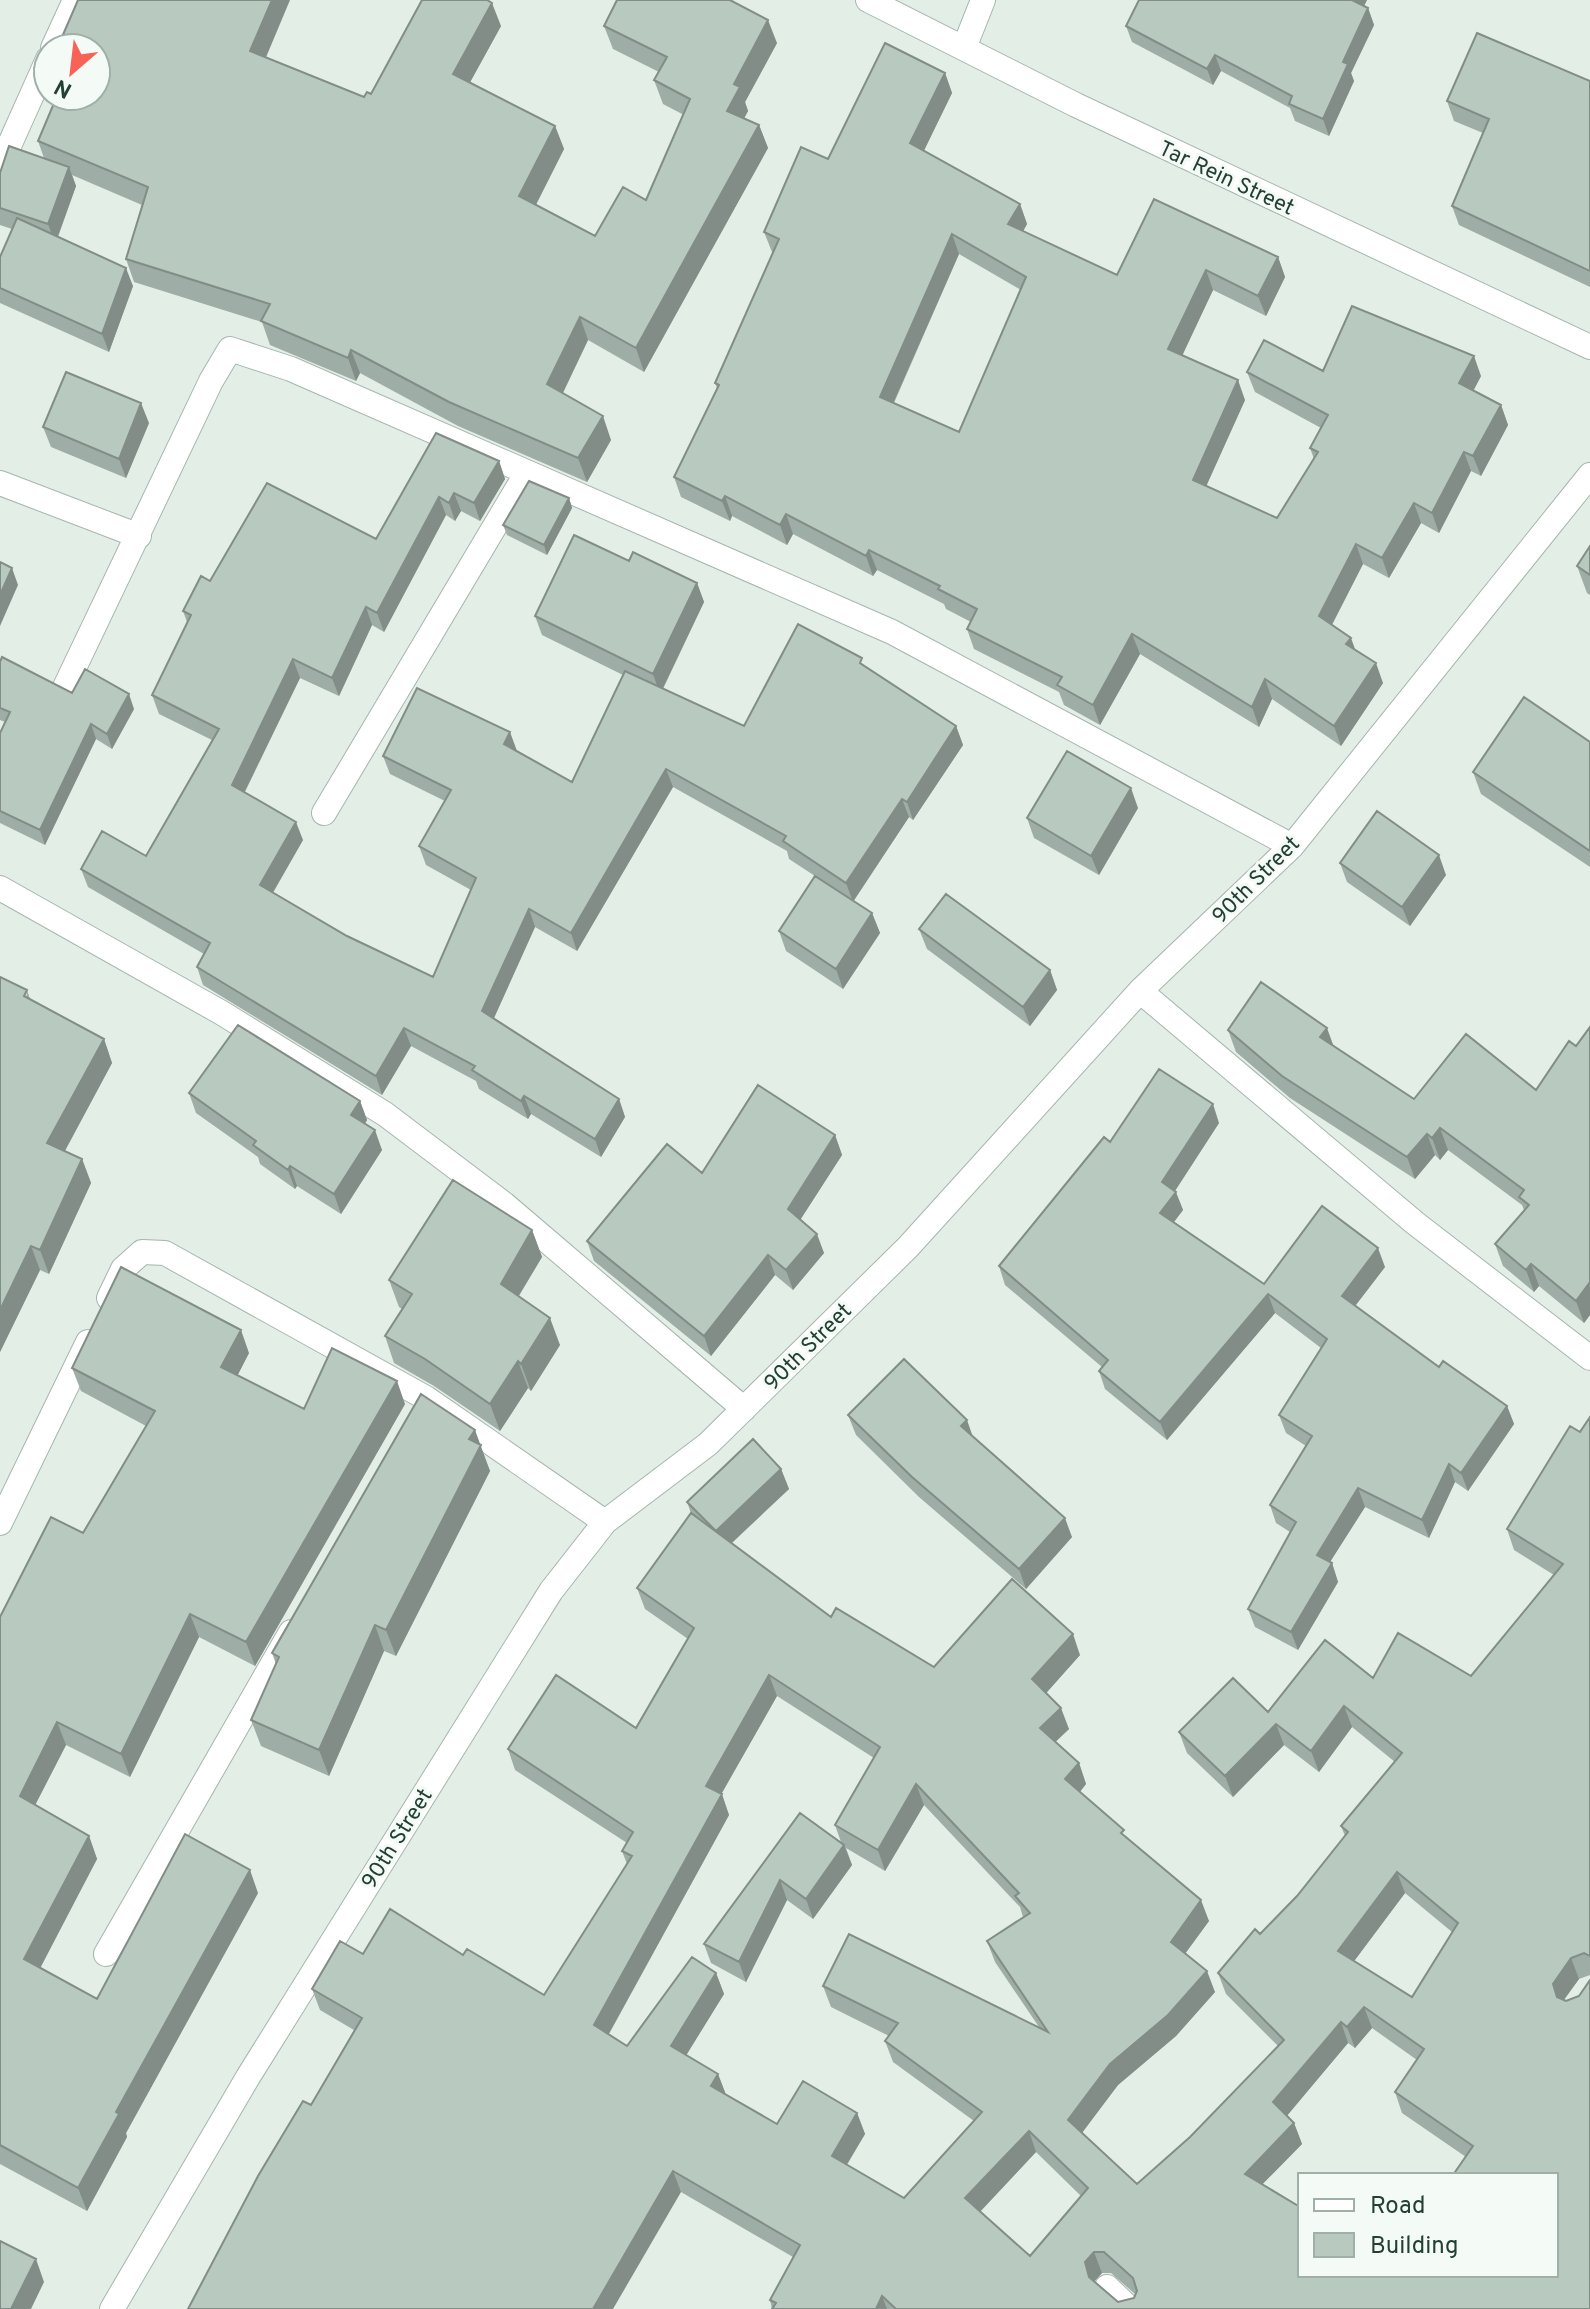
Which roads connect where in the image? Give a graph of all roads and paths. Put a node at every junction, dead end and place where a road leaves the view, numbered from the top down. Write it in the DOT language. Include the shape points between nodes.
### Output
graph roads {
  1 [pos="75,0"];
  2 [pos="868,0"];
  3 [pos="983,0"];
  4 [pos="60,32"];
  5 [pos="964,48"];
  6 [pos="32,95"];
  7 [pos="0,166"];
  8 [pos="1590,347"];
  9 [pos="526,474"];
  10 [pos="1590,475"];
  11 [pos="0,483"];
  12 [pos="139,536"];
  13 [pos="65,687"];
  14 [pos="324,813"];
  15 [pos="1292,846"];
  16 [pos="0,888"];
  17 [pos="1140,991"];
  18 [pos="1590,1358"];
  19 [pos="426,1398"];
  20 [pos="744,1409"];
  21 [pos="410,1425"];
  22 [pos="605,1522"];
  23 [pos="0,1523"];
  24 [pos="301,1615"];
  25 [pos="106,1954"];
  26 [pos="1107,2287"];
  27 [pos="112,2309"];
  28 [pos="1130,2309"];
  1 -- 4 [label="street"];
  2 -- 5 [label="street, Tar Rein Street"];
  3 -- 5 [label="street"];
  5 -- 8 [label="street, Tar Rein Street"];
  6 -- 7 [label="street"];
  9 -- 12 [label="street" via="291,369 230,349"];
  9 -- 14 [label="street"];
  9 -- 15 [label="street" via="892,632"];
  10 -- 15 [label="street, 90th Street"];
  11 -- 12 [label="street"];
  12 -- 13 [label="street"];
  15 -- 17 [label="street, 90th Street"];
  16 -- 20 [label="street" via="222,1013 385,1114 504,1204"];
  17 -- 18 [label="street" via="1415,1223"];
  17 -- 20 [label="street, 90th Street" via="908,1247"];
  19 -- 21 [label="street"];
  19 -- 22 [label="street"];
  19 -- 23 [label="street" via="165,1253 142,1252 123,1269"];
  20 -- 22 [label="street, 90th Street" via="708,1444"];
  22 -- 27 [label="street, 90th Street" via="551,1591 317,1964"];
  24 -- 25 [label="street"];
  26 -- 28 [label="street"];
}
